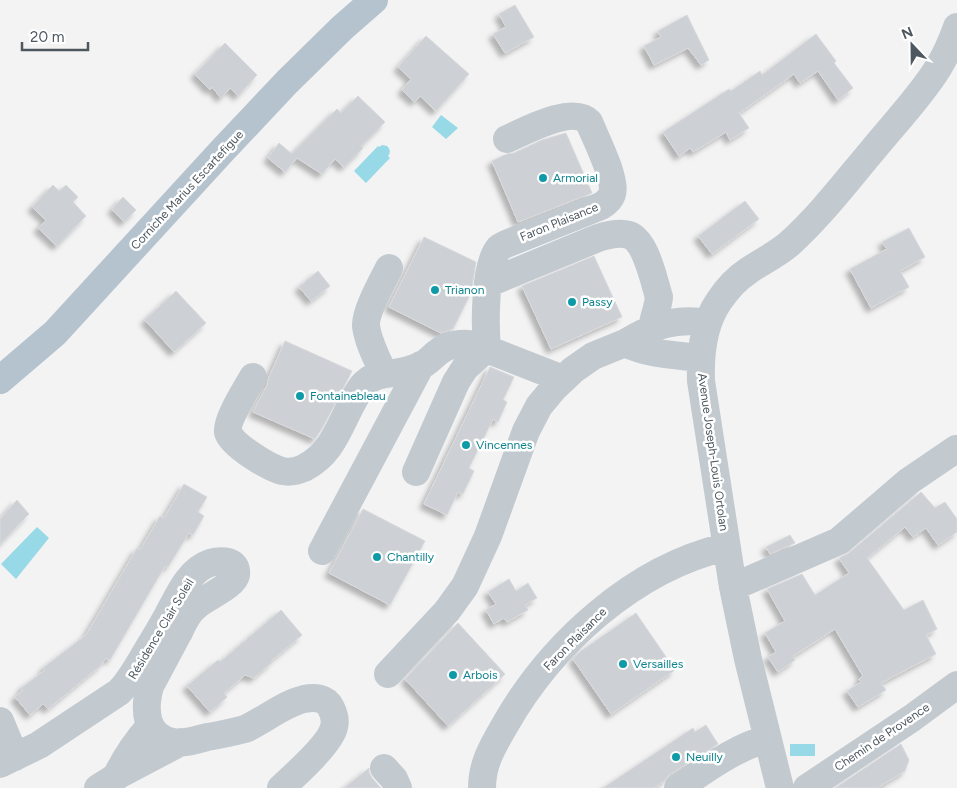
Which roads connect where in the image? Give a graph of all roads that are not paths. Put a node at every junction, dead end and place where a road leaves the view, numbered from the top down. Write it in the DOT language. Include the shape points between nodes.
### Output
graph roads {
  1 [pos="374,0"];
  2 [pos="957,27"];
  3 [pos="506,139"];
  4 [pos="389,268"];
  5 [pos="489,283"];
  6 [pos="708,323"];
  7 [pos="652,329"];
  8 [pos="625,343"];
  9 [pos="487,348"];
  10 [pos="701,358"];
  11 [pos="421,365"];
  12 [pos="384,374"];
  13 [pos="253,377"];
  14 [pos="0,380"];
  15 [pos="563,380"];
  16 [pos="956,449"];
  17 [pos="416,472"];
  18 [pos="726,546"];
  19 [pos="322,551"];
  20 [pos="732,586"];
  21 [pos="388,674"];
  22 [pos="957,686"];
  23 [pos="0,721"];
  24 [pos="150,726"];
  25 [pos="767,739"];
  26 [pos="181,742"];
  27 [pos="7,760"];
  28 [pos="107,783"];
  29 [pos="281,788"];
  30 [pos="482,788"];
  31 [pos="678,788"];
  32 [pos="780,788"];
  33 [pos="807,788"];
  1 -- 14 [label="main road, Corniche Marius Escartefigue" via="280,89 56,333"];
  2 -- 6 [label="street, Avenue Joseph-Louis Ortolan" via="947,53 929,82 823,210 783,248 730,286"];
  3 -- 5 [label="street, Faron Plaisance" via="562,117 584,117 608,170 613,192 601,206 499,248"];
  4 -- 12 [label="street" via="367,316 366,326"];
  5 -- 7 [label="street" via="598,238 629,235 642,248 659,297"];
  5 -- 9 [label="street, Faron Plaisance"];
  6 -- 7 [label="street" via="672,322"];
  6 -- 10 [label="street, Avenue Joseph-Louis Ortolan"];
  7 -- 8 [label="street"];
  8 -- 10 [label="street" via="652,352"];
  8 -- 15 [label="street" via="594,356"];
  9 -- 11 [label="street" via="455,344 442,349"];
  9 -- 15 [label="street"];
  9 -- 17 [label="street" via="465,368 456,382"];
  10 -- 18 [label="street, Avenue Joseph-Louis Ortolan" via="701,381"];
  11 -- 12 [label="street"];
  11 -- 19 [label="street"];
  12 -- 13 [label="street" via="372,378 360,389 327,451 306,467 293,472 266,465 230,435 231,418"];
  15 -- 21 [label="street" via="539,406 526,431 488,536 465,586 447,611"];
  16 -- 20 [label="street" via="909,481 839,541"];
  18 -- 20 [label="street, Avenue Joseph-Louis Ortolan"];
  18 -- 30 [label="street, Faron Plaisance" via="676,564 639,583 579,631 534,680 517,704 490,749"];
  20 -- 25 [label="street, Avenue Joseph-Louis Ortolan"];
  22 -- 33 [label="street, Chemin de Provence"];
  23 -- 27 [label="street" via="7,735"];
  24 -- 26 [label="street" via="166,740"];
  24 -- 27 [label="street, Résidence Clair Soleil" via="146,706 150,686 191,611 234,580 235,568 229,562 206,565 190,579 119,692 39,745"];
  24 -- 28 [label="street"];
  25 -- 31 [label="street" via="734,752"];
  25 -- 32 [label="street, Avenue Joseph-Louis Ortolan"];
  26 -- 28 [label="street"];
  26 -- 29 [label="street" via="245,729 298,701 325,700 334,714 332,733 307,764"];
}
